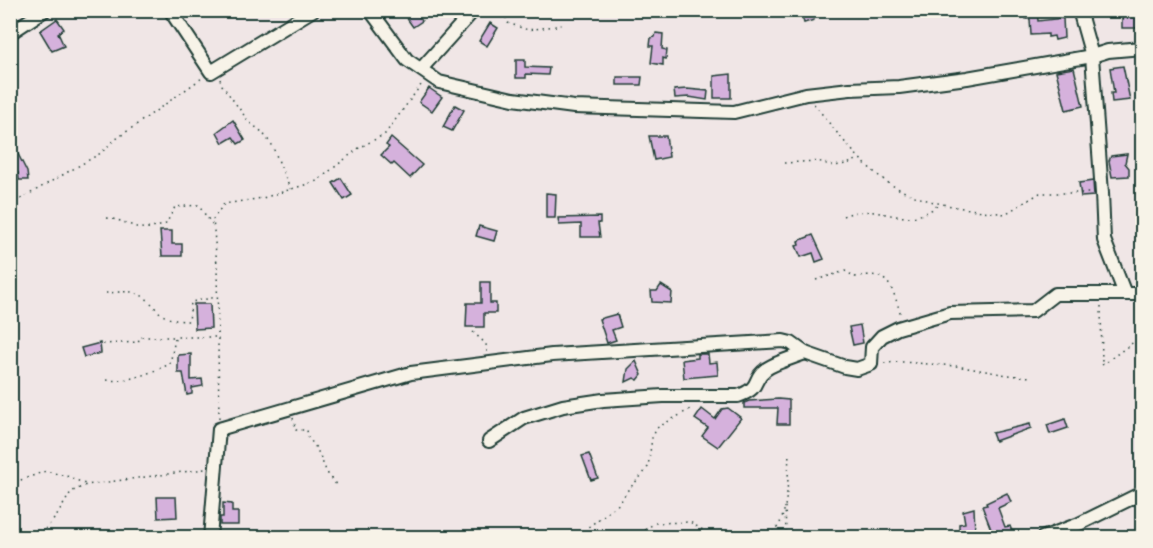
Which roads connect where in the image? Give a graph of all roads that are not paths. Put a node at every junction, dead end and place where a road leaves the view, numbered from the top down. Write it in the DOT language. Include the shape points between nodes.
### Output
graph roads {
  1 [pos="45,10"];
  2 [pos="170,10"];
  3 [pos="312,10"];
  4 [pos="370,10"];
  5 [pos="475,10"];
  6 [pos="1079,10"];
  7 [pos="10,33"];
  8 [pos="1143,48"];
  9 [pos="1092,56"];
  10 [pos="425,72"];
  11 [pos="1125,294"];
  12 [pos="1143,294"];
  13 [pos="805,353"];
  14 [pos="489,441"];
  15 [pos="1143,493"];
  16 [pos="210,537"];
  17 [pos="1042,537"];
  1 -- 7 [label="street"];
  2 -- 3 [label="street" via="211,72"];
  4 -- 10 [label="street" via="408,60"];
  5 -- 10 [label="street"];
  6 -- 9 [label="street"];
  8 -- 9 [label="street"];
  9 -- 10 [label="street" via="967,78 806,94 726,113 574,107 513,99 439,82"];
  9 -- 11 [label="street" via="1105,244"];
  11 -- 12 [label="street"];
  11 -- 13 [label="street" via="1055,294 1033,310 950,313 882,336 872,347 871,364 857,369"];
  13 -- 14 [label="street" via="764,370 755,387 738,396 663,396 563,406 524,418"];
  13 -- 16 [label="street" via="783,341 552,355 411,373 219,429"];
  15 -- 17 [label="street"];
}
